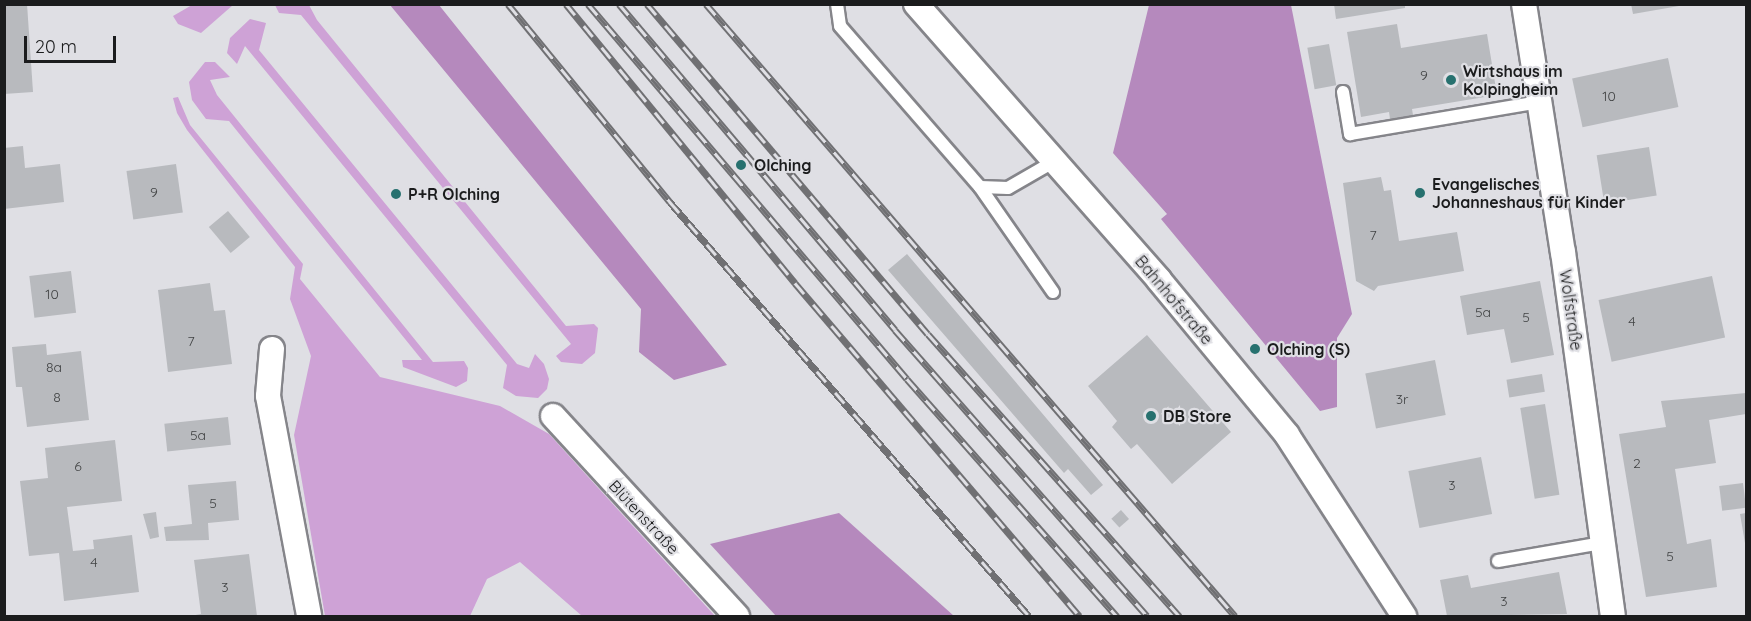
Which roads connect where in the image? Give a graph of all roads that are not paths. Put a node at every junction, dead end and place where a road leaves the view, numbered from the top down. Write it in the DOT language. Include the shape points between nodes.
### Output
graph roads {
  1 [pos="837,4"];
  2 [pos="916,4"];
  3 [pos="1524,4"];
  4 [pos="1343,92"];
  5 [pos="1539,102"];
  6 [pos="1053,162"];
  7 [pos="980,187"];
  8 [pos="1053,292"];
  9 [pos="272,349"];
  10 [pos="553,416"];
  11 [pos="1602,543"];
  12 [pos="1498,561"];
  13 [pos="309,616"];
  14 [pos="737,616"];
  15 [pos="1404,616"];
  16 [pos="1613,616"];
  1 -- 7 [label="lane" via="840,26"];
  2 -- 6 [label="street, Bahnhofstraße"];
  3 -- 5 [label="street, Wolfstraße"];
  4 -- 5 [label="lane" via="1350,134"];
  5 -- 11 [label="street, Wolfstraße"];
  6 -- 7 [label="lane" via="1008,188"];
  6 -- 15 [label="street, Bahnhofstraße" via="1159,280 1287,435"];
  7 -- 8 [label="lane"];
  9 -- 13 [label="street" via="268,396"];
  10 -- 14 [label="street, Blütenstraße"];
  11 -- 12 [label="lane"];
  11 -- 16 [label="street, Wolfstraße"];
}
